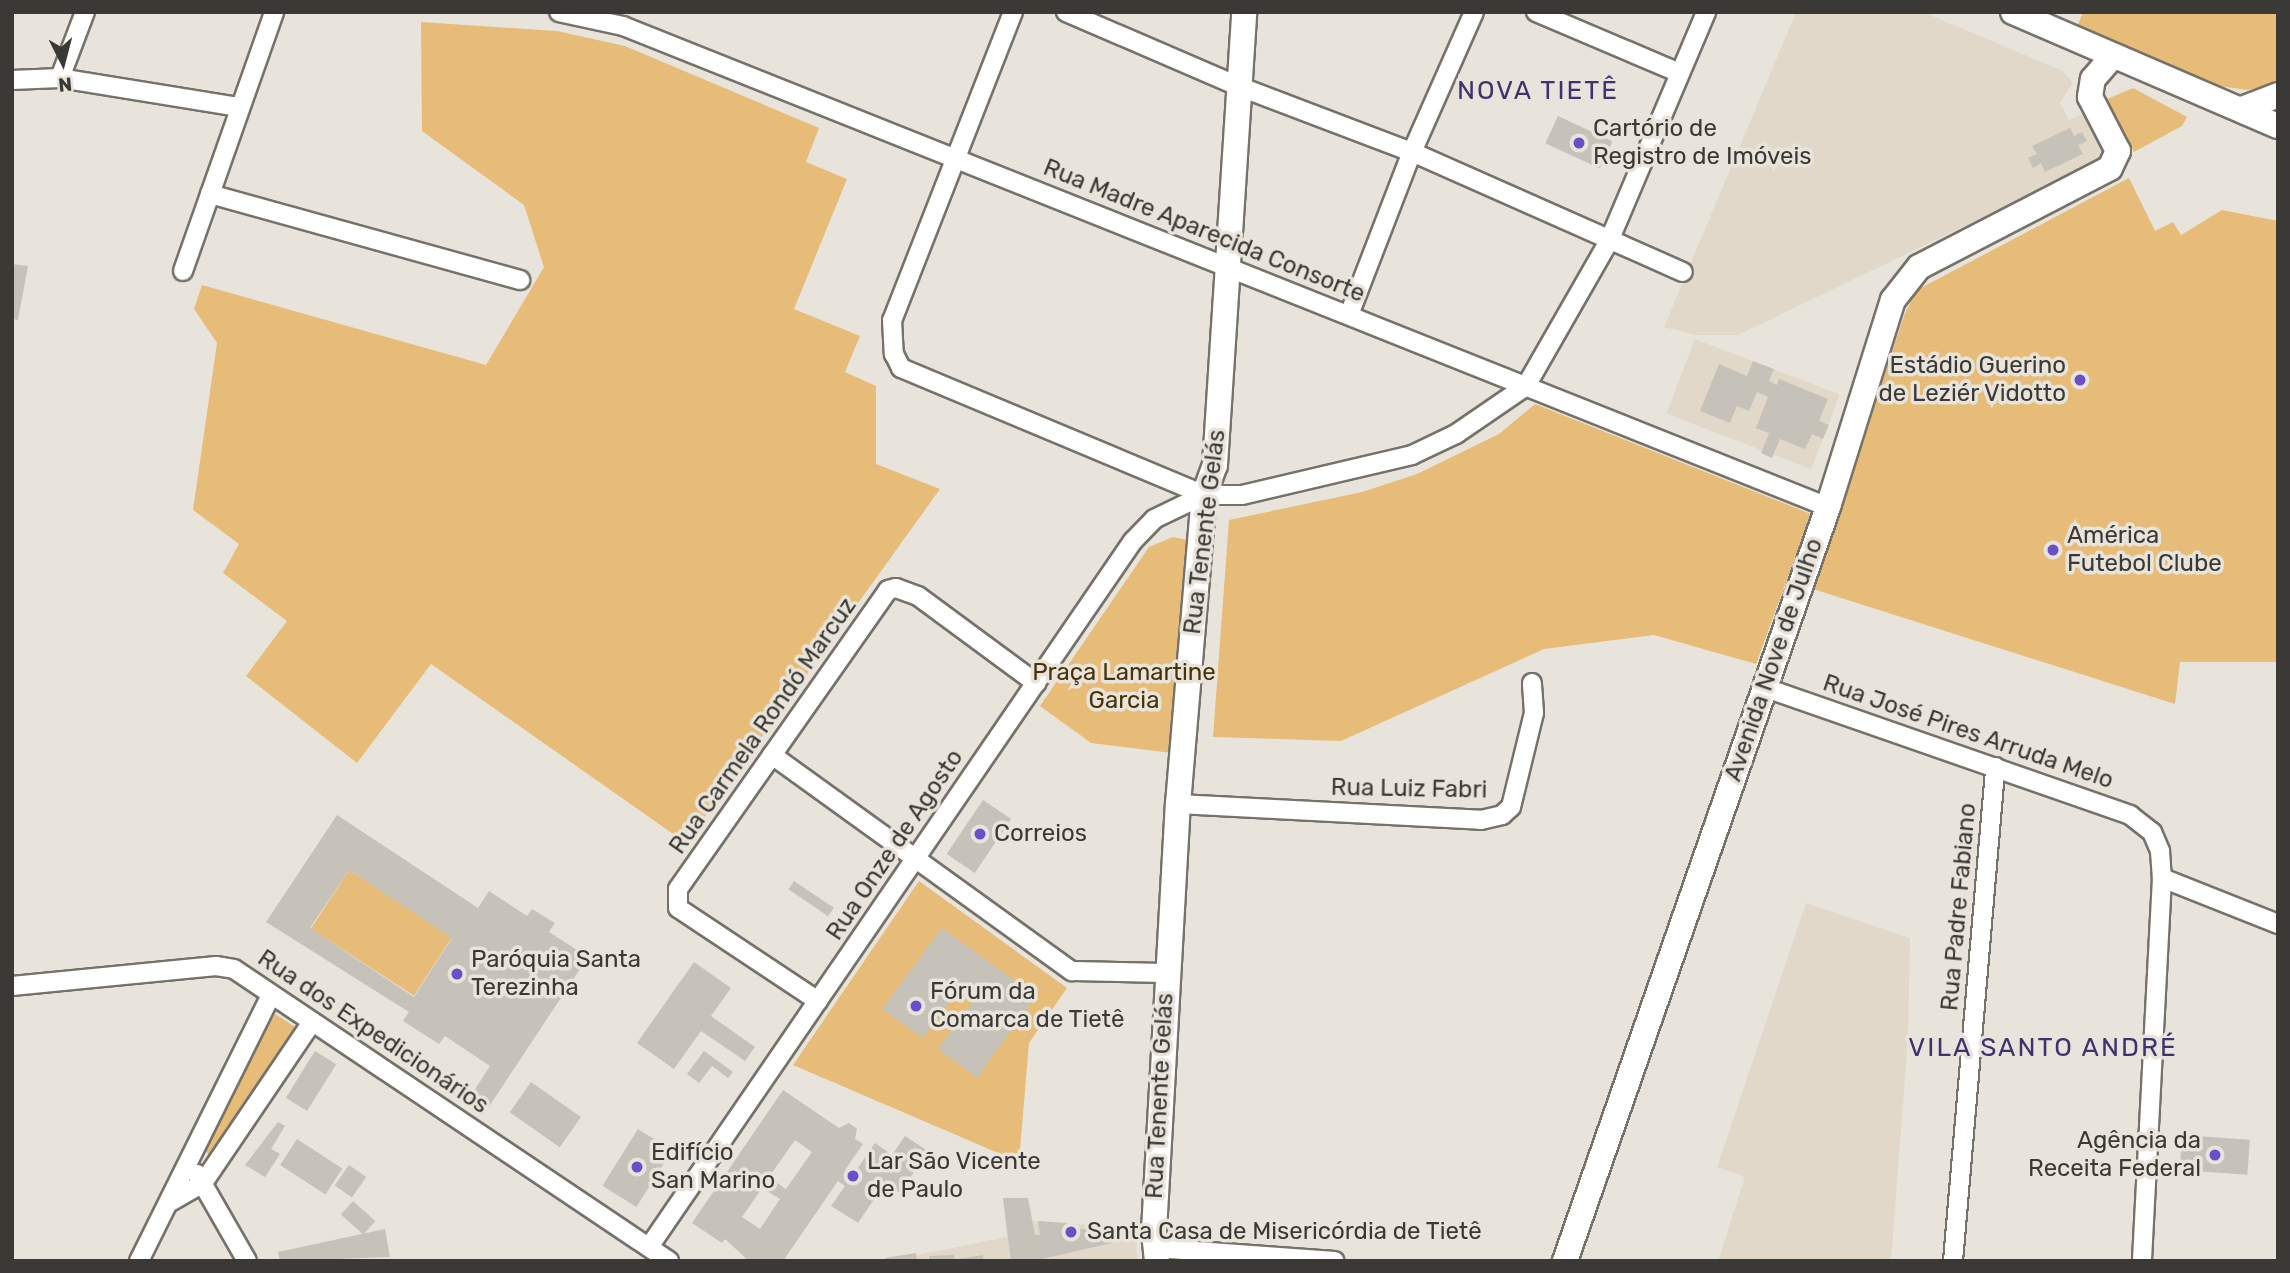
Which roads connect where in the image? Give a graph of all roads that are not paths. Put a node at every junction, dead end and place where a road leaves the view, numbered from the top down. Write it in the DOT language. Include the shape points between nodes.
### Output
graph roads {
  1 [pos="85,12"];
  2 [pos="274,12"];
  3 [pos="559,12"];
  4 [pos="1013,12"];
  5 [pos="1066,12"];
  6 [pos="1474,12"];
  7 [pos="1536,12"];
  8 [pos="1706,12"];
  9 [pos="2013,12"];
  10 [pos="1245,15"];
  11 [pos="2086,45"];
  12 [pos="2113,56"];
  13 [pos="1680,73"];
  14 [pos="60,78"];
  15 [pos="12,80"];
  16 [pos="1238,86"];
  17 [pos="2092,88"];
  18 [pos="2278,95"];
  19 [pos="240,107"];
  20 [pos="2242,109"];
  21 [pos="2278,126"];
  22 [pos="1412,152"];
  23 [pos="954,158"];
  24 [pos="210,194"];
  25 [pos="1609,241"];
  26 [pos="1229,268"];
  27 [pos="183,271"];
  28 [pos="1683,272"];
  29 [pos="520,280"];
  30 [pos="1349,315"];
  31 [pos="1526,386"];
  32 [pos="1204,495"];
  33 [pos="1828,507"];
  34 [pos="1035,683"];
  35 [pos="1532,684"];
  36 [pos="1763,687"];
  37 [pos="772,755"];
  38 [pos="1995,768"];
  39 [pos="1178,804"];
  40 [pos="915,859"];
  41 [pos="2162,878"];
  42 [pos="2278,924"];
  43 [pos="1166,973"];
  44 [pos="12,986"];
  45 [pos="271,995"];
  46 [pos="818,1002"];
  47 [pos="312,1022"];
  48 [pos="187,1160"];
  49 [pos="203,1183"];
  50 [pos="172,1201"];
  51 [pos="649,1247"];
  52 [pos="1156,1254"];
  53 [pos="139,1261"];
  54 [pos="247,1261"];
  55 [pos="669,1261"];
  56 [pos="1335,1261"];
  57 [pos="1565,1261"];
  58 [pos="1953,1261"];
  59 [pos="2142,1261"];
  1 -- 14 [label="street"];
  2 -- 19 [label="street"];
  3 -- 23 [label="street, Rua Madre Aparecida Consorte" via="623,26"];
  4 -- 23 [label="street"];
  5 -- 16 [label="street"];
  6 -- 22 [label="street"];
  7 -- 13 [label="street"];
  8 -- 13 [label="street"];
  9 -- 11 [label="street"];
  10 -- 16 [label="street, Rua Tenente Gelás"];
  11 -- 12 [label="street"];
  11 -- 17 [label="street"];
  12 -- 17 [label="street"];
  12 -- 20 [label="street"];
  13 -- 25 [label="street"];
  14 -- 15 [label="street"];
  14 -- 19 [label="street"];
  16 -- 22 [label="street"];
  16 -- 26 [label="street, Rua Tenente Gelás"];
  17 -- 33 [label="street, Avenida Nove de Julho" via="2118,151 2110,168 1951,249 1904,282 1868,373"];
  18 -- 20 [label="street"];
  19 -- 24 [label="street"];
  20 -- 21 [label="street"];
  22 -- 25 [label="street"];
  22 -- 30 [label="street"];
  23 -- 26 [label="street, Rua Madre Aparecida Consorte"];
  23 -- 32 [label="street" via="892,320 894,354 901,368"];
  24 -- 27 [label="street"];
  24 -- 29 [label="street"];
  25 -- 28 [label="street"];
  25 -- 31 [label="street"];
  26 -- 30 [label="street, Rua Madre Aparecida Consorte"];
  26 -- 32 [label="street, Rua Tenente Gelás" via="1215,465"];
  30 -- 31 [label="street, Rua Madre Aparecida Consorte"];
  31 -- 32 [label="street" via="1456,434 1412,454 1242,495"];
  31 -- 33 [label="street, Rua Madre Aparecida Consorte"];
  32 -- 34 [label="street, Rua Onze de Agosto" via="1154,519 1133,541"];
  32 -- 39 [label="street, Rua Tenente Gelás"];
  33 -- 36 [label="street, Avenida Nove de Julho"];
  34 -- 37 [label="street, Rua Carmela Rondó Marcuz" via="918,596 896,588 888,590"];
  34 -- 40 [label="street, Rua Onze de Agosto"];
  35 -- 39 [label="street, Rua Luiz Fabri" via="1534,713 1511,807 1502,815 1482,821"];
  36 -- 38 [label="street, Rua José Pires Arruda Melo"];
  36 -- 57 [label="street, Avenida Nove de Julho"];
  37 -- 40 [label="street"];
  37 -- 46 [label="street, Rua Carmela Rondó Marcuz" via="678,889 678,908"];
  38 -- 41 [label="street, Rua José Pires Arruda Melo" via="2130,815 2152,832 2160,850"];
  38 -- 58 [label="street, Rua Padre Fabiano"];
  39 -- 43 [label="street, Rua Tenente Gelás"];
  40 -- 43 [label="street" via="1072,971"];
  40 -- 46 [label="street, Rua Onze de Agosto"];
  41 -- 42 [label="street"];
  41 -- 59 [label="street"];
  43 -- 52 [label="street, Rua Tenente Gelás"];
  44 -- 45 [label="street, Rua dos Expedicionários" via="216,966 234,969"];
  45 -- 47 [label="street, Rua dos Expedicionários"];
  45 -- 48 [label="street"];
  46 -- 51 [label="street, Rua Onze de Agosto"];
  47 -- 49 [label="street"];
  47 -- 51 [label="street, Rua dos Expedicionários"];
  48 -- 49 [label="street"];
  48 -- 50 [label="street"];
  49 -- 50 [label="street"];
  49 -- 54 [label="street"];
  50 -- 53 [label="street"];
  51 -- 55 [label="street, Rua dos Expedicionários"];
  52 -- 56 [label="street"];
}
